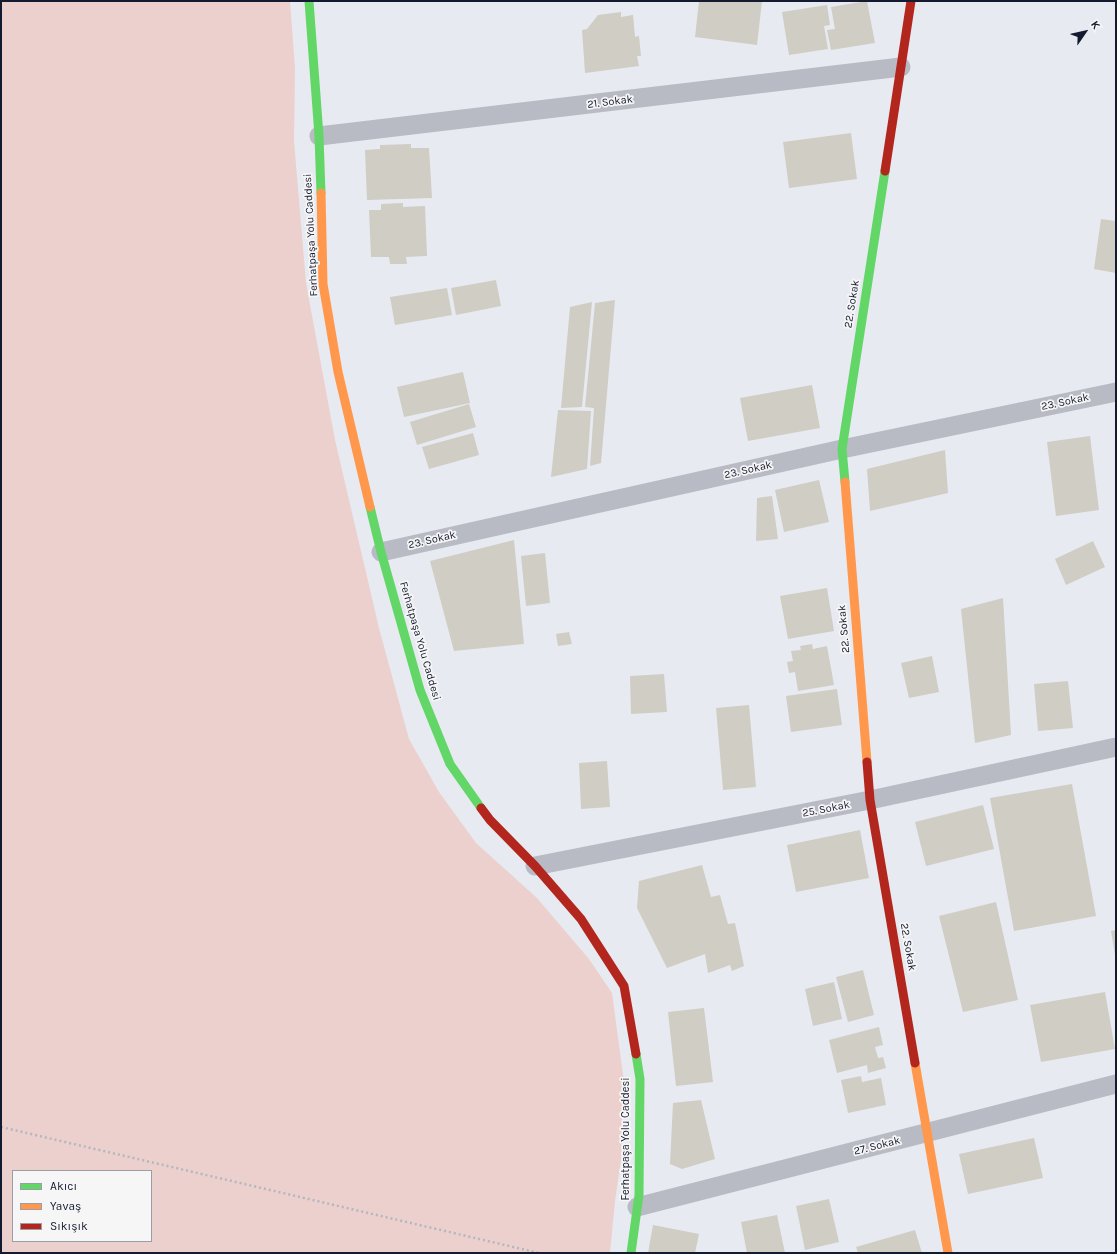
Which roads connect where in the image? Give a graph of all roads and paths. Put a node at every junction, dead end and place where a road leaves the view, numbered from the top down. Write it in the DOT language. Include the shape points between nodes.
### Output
graph roads {
  1 [pos="309,1"];
  2 [pos="911,1"];
  3 [pos="901,67"];
  4 [pos="319,136"];
  5 [pos="1116,392"];
  6 [pos="842,449"];
  7 [pos="382,552"];
  8 [pos="1116,747"];
  9 [pos="870,800"];
  10 [pos="535,866"];
  11 [pos="1116,1084"];
  12 [pos="1,1127"];
  13 [pos="928,1133"];
  14 [pos="637,1207"];
  15 [pos="539,1253"];
  16 [pos="631,1253"];
  17 [pos="948,1253"];
  1 -- 4 [label="main road, Ferhatpaşa Yolu Caddesi"];
  2 -- 3 [label="main road, 22. Sokak"];
  3 -- 4 [label="street, 21. Sokak"];
  3 -- 6 [label="main road, 22. Sokak"];
  4 -- 7 [label="main road, Ferhatpaşa Yolu Caddesi" via="323,284 338,372"];
  5 -- 6 [label="street, 23. Sokak"];
  6 -- 7 [label="street, 23. Sokak"];
  6 -- 9 [label="main road, 22. Sokak"];
  7 -- 10 [label="main road, Ferhatpaşa Yolu Caddesi" via="420,690 450,764 490,820"];
  8 -- 9 [label="street, 25. Sokak"];
  9 -- 10 [label="street, 25. Sokak"];
  9 -- 13 [label="main road, 22. Sokak"];
  10 -- 14 [label="main road, Ferhatpaşa Yolu Caddesi" via="581,919 624,986 640,1079"];
  11 -- 13 [label="street, 27. Sokak"];
  12 -- 15 [label="path"];
  13 -- 14 [label="street, 27. Sokak"];
  13 -- 17 [label="main road, 22. Sokak"];
  14 -- 16 [label="main road, Ferhatpaşa Yolu Caddesi"];
}
